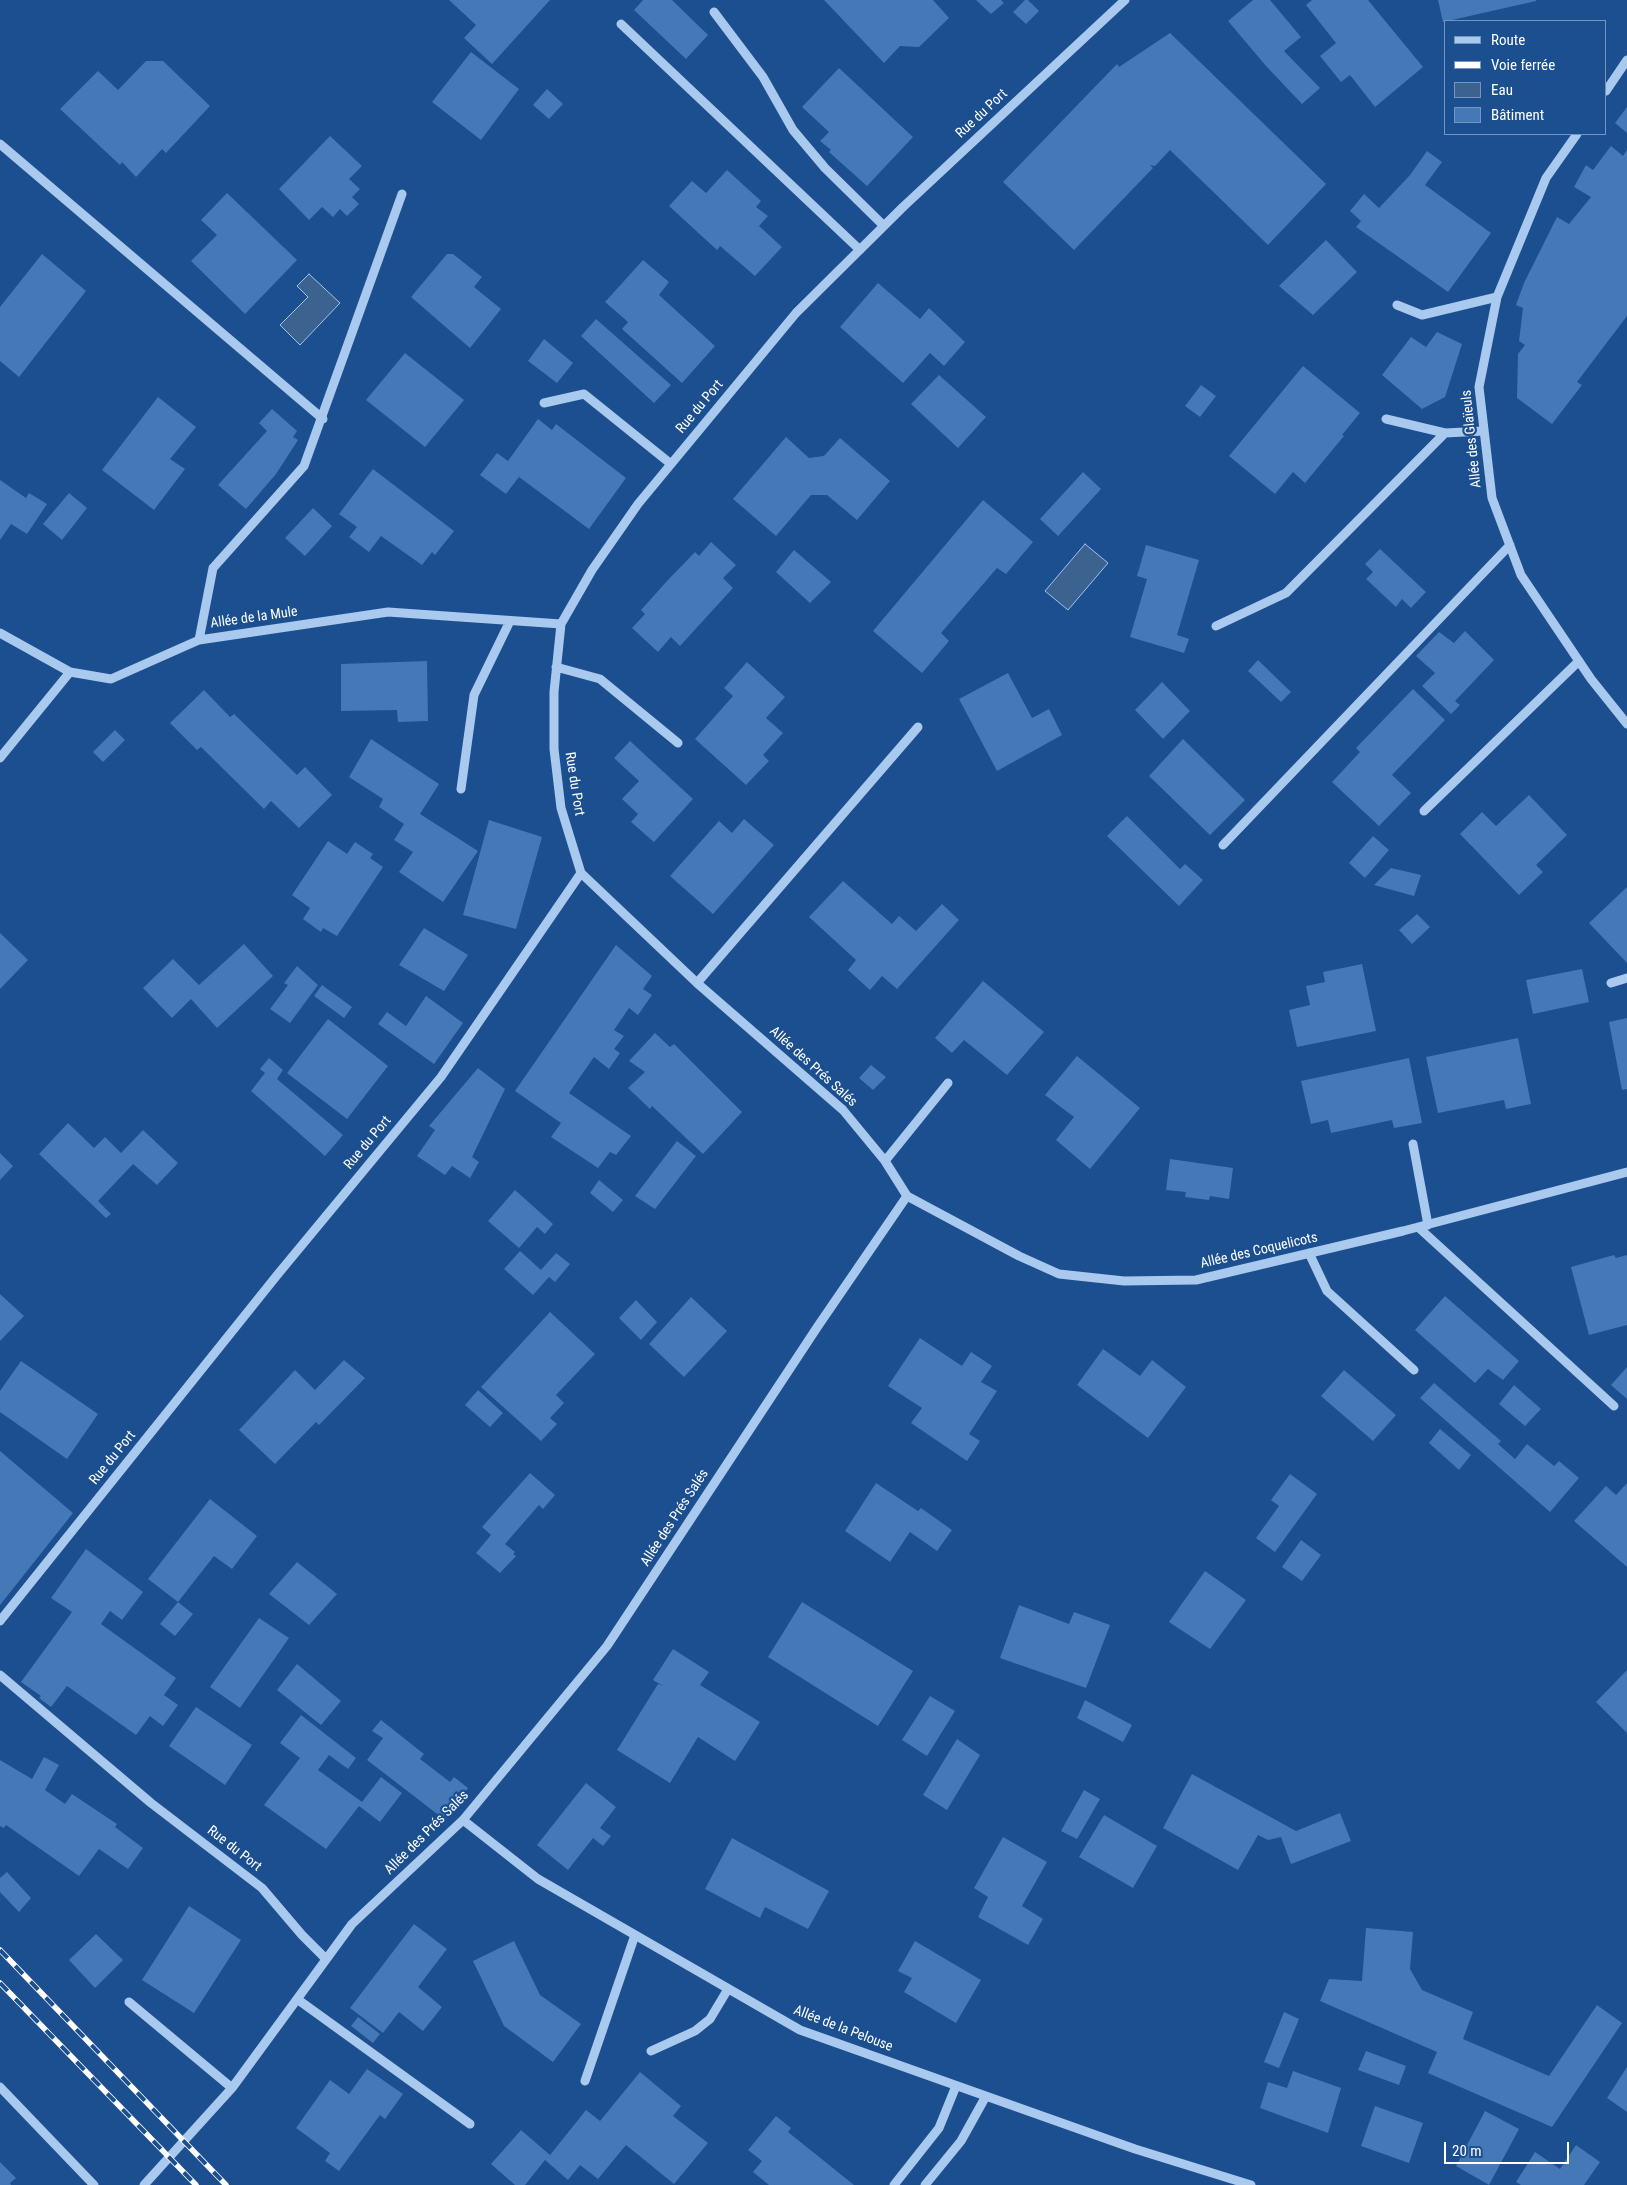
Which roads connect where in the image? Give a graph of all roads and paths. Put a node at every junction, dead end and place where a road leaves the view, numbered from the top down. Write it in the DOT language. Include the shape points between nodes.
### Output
graph roads {
  1 [pos="1125,0"];
  2 [pos="714,12"];
  3 [pos="621,24"];
  4 [pos="1627,60"];
  5 [pos="1607,90"];
  6 [pos="1576,135"];
  7 [pos="0,144"];
  8 [pos="402,194"];
  9 [pos="884,226"];
  10 [pos="860,250"];
  11 [pos="1497,296"];
  12 [pos="1397,305"];
  13 [pos="544,403"];
  14 [pos="323,419"];
  15 [pos="1386,420"];
  16 [pos="1484,431"];
  17 [pos="1445,433"];
  18 [pos="671,464"];
  19 [pos="1510,545"];
  20 [pos="510,621"];
  21 [pos="561,624"];
  22 [pos="1216,626"];
  23 [pos="0,633"];
  24 [pos="199,640"];
  25 [pos="1579,662"];
  26 [pos="556,667"];
  27 [pos="70,672"];
  28 [pos="1627,724"];
  29 [pos="918,727"];
  30 [pos="678,743"];
  31 [pos="0,758"];
  32 [pos="461,789"];
  33 [pos="1424,811"];
  34 [pos="1223,845"];
  35 [pos="581,873"];
  36 [pos="1627,978"];
  37 [pos="697,983"];
  38 [pos="1610,983"];
  39 [pos="948,1083"];
  40 [pos="1413,1144"];
  41 [pos="885,1161"];
  42 [pos="1627,1172"];
  43 [pos="907,1196"];
  44 [pos="1428,1224"];
  45 [pos="1418,1228"];
  46 [pos="1309,1253"];
  47 [pos="1414,1370"];
  48 [pos="1614,1406"];
  49 [pos="0,1621"];
  50 [pos="0,1675"];
  51 [pos="464,1820"];
  52 [pos="635,1935"];
  53 [pos="326,1959"];
  54 [pos="728,1989"];
  55 [pos="296,1999"];
  56 [pos="129,2002"];
  57 [pos="650,2050"];
  58 [pos="585,2081"];
  59 [pos="956,2086"];
  60 [pos="0,2087"];
  61 [pos="232,2088"];
  62 [pos="986,2096"];
  63 [pos="470,2124"];
  64 [pos="94,2185"];
  65 [pos="144,2185"];
  66 [pos="894,2185"];
  67 [pos="925,2185"];
  68 [pos="1251,2185"];
  1 -- 9 [label="street, Rue du Port"];
  2 -- 9 [label="street" via="763,77 793,130 825,168"];
  3 -- 10 [label="street"];
  4 -- 5 [label="street"];
  6 -- 11 [label="street, Allée des Glaïeuls" via="1546,178"];
  7 -- 14 [label="street"];
  8 -- 14 [label="street"];
  9 -- 10 [label="street, Rue du Port"];
  10 -- 18 [label="street, Rue du Port" via="796,313"];
  11 -- 12 [label="street" via="1422,315"];
  11 -- 16 [label="street, Allée des Glaïeuls" via="1479,387"];
  13 -- 18 [label="street" via="584,394"];
  14 -- 24 [label="street" via="304,466 213,568"];
  15 -- 17 [label="street"];
  16 -- 17 [label="street"];
  16 -- 19 [label="street, Allée des Glaïeuls" via="1492,498"];
  17 -- 22 [label="street" via="1286,593"];
  18 -- 21 [label="street, Rue du Port" via="638,504 592,570"];
  19 -- 25 [label="street, Allée des Glaïeuls" via="1521,574"];
  19 -- 34 [label="street"];
  20 -- 21 [label="street, Allée de la Mule"];
  20 -- 24 [label="street, Allée de la Mule" via="388,612"];
  20 -- 32 [label="street" via="474,695"];
  21 -- 26 [label="street, Rue du Port"];
  23 -- 27 [label="street, Allée de la Mule"];
  24 -- 27 [label="street, Allée de la Mule" via="111,679"];
  25 -- 28 [label="street, Allée des Glaïeuls"];
  25 -- 33 [label="street"];
  26 -- 30 [label="street" via="600,679"];
  26 -- 35 [label="street, Rue du Port" via="554,749 560,798"];
  27 -- 31 [label="street"];
  29 -- 37 [label="street"];
  35 -- 37 [label="street, Allée des Prés Salés"];
  35 -- 49 [label="street, Rue du Port" via="441,1077 278,1274"];
  36 -- 38 [label="street"];
  37 -- 41 [label="street, Allée des Prés Salés" via="843,1110"];
  39 -- 41 [label="street"];
  40 -- 44 [label="street"];
  41 -- 43 [label="street, Allée des Prés Salés"];
  42 -- 44 [label="street, Allée des Coquelicots"];
  43 -- 46 [label="street, Allée des Coquelicots" via="1059,1274 1124,1282 1196,1280"];
  43 -- 51 [label="street, Allée des Prés Salés" via="607,1646"];
  44 -- 45 [label="street, Allée des Coquelicots"];
  45 -- 46 [label="street, Allée des Coquelicots"];
  45 -- 48 [label="street"];
  46 -- 47 [label="street" via="1328,1291"];
  50 -- 53 [label="street, Rue du Port" via="151,1803 262,1888"];
  51 -- 52 [label="street, Allée de la Pelouse" via="538,1879"];
  51 -- 53 [label="street, Allée des Prés Salés" via="352,1924"];
  52 -- 54 [label="street, Allée de la Pelouse"];
  52 -- 58 [label="street"];
  53 -- 55 [label="street, Allée des Prés Salés"];
  54 -- 57 [label="street" via="710,2019 695,2031"];
  54 -- 59 [label="street, Allée de la Pelouse" via="800,2030"];
  55 -- 61 [label="street, Allée des Prés Salés"];
  55 -- 63 [label="street"];
  56 -- 61 [label="street"];
  59 -- 62 [label="street, Allée de la Pelouse"];
  59 -- 66 [label="street" via="939,2128"];
  60 -- 64 [label="street"];
  61 -- 65 [label="street, Allée des Prés Salés"];
  62 -- 67 [label="street" via="961,2141"];
  62 -- 68 [label="street, Allée de la Pelouse" via="1135,2149"];
}
